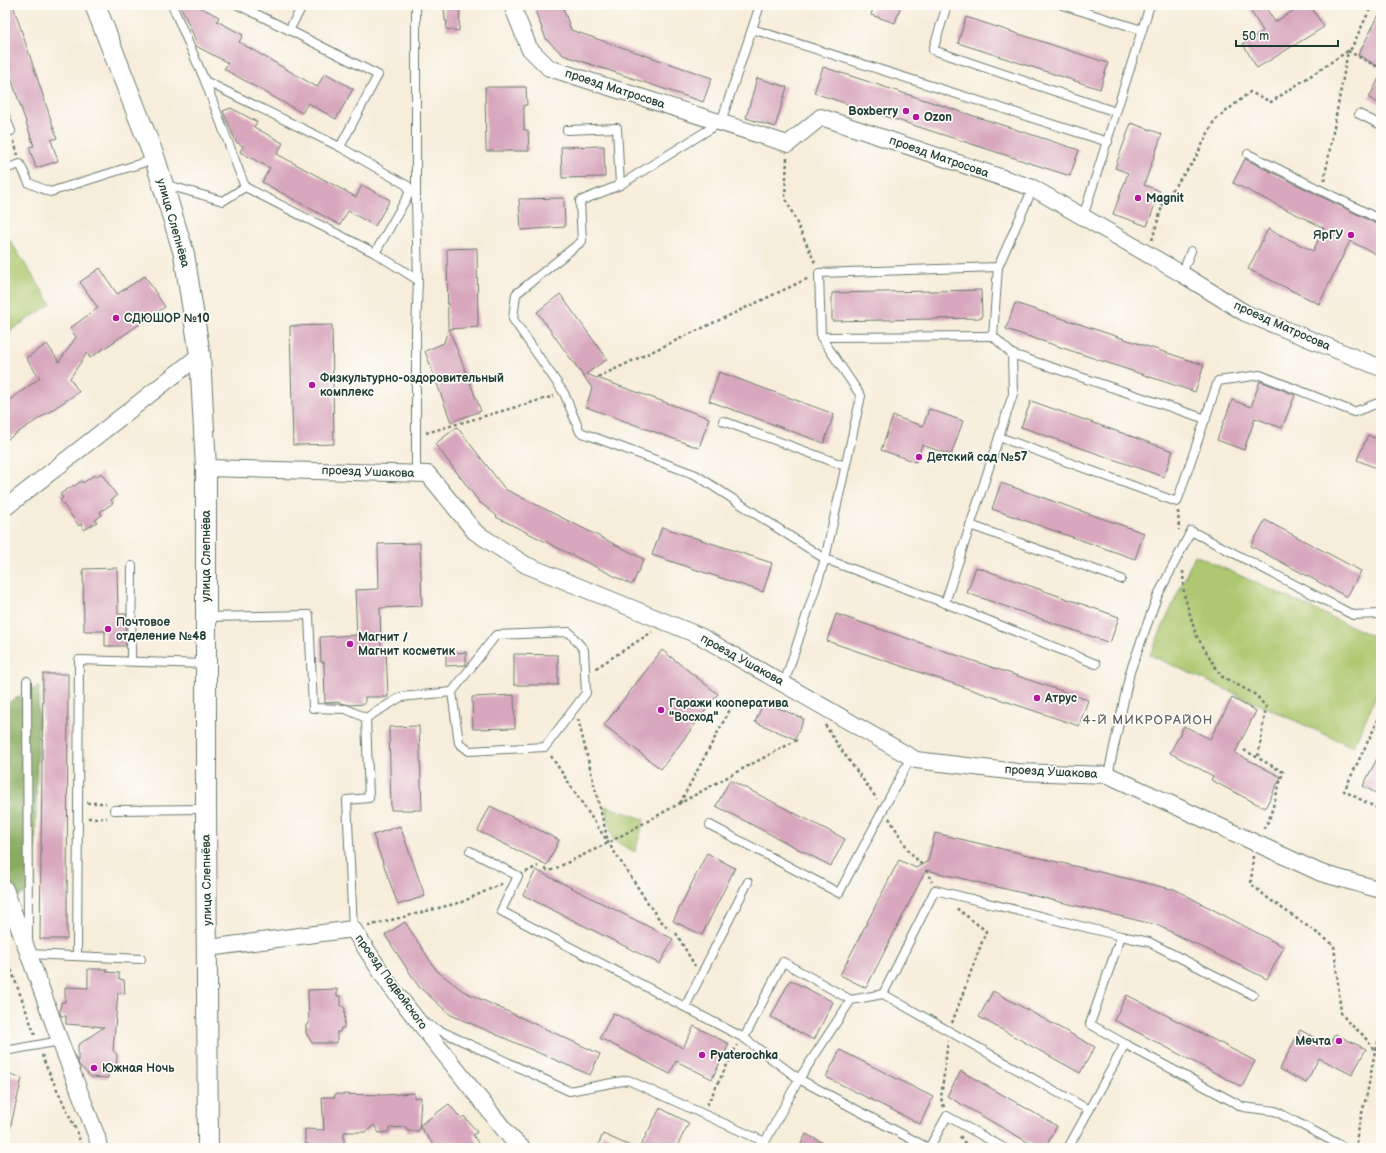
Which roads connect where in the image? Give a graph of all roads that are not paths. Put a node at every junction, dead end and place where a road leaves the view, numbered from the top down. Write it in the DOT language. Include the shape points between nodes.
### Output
graph roads {
  1 [pos="172,5"];
  2 [pos="238,5"];
  3 [pos="303,5"];
  4 [pos="416,5"];
  5 [pos="512,5"];
  6 [pos="760,5"];
  7 [pos="947,5"];
  8 [pos="1062,5"];
  9 [pos="1150,5"];
  10 [pos="98,6"];
  11 [pos="752,29"];
  12 [pos="289,30"];
  13 [pos="1142,30"];
  14 [pos="205,81"];
  15 [pos="1116,112"];
  16 [pos="1358,114"];
  17 [pos="5,116"];
  18 [pos="721,122"];
  19 [pos="1381,125"];
  20 [pos="567,130"];
  21 [pos="11,131"];
  22 [pos="1108,142"];
  23 [pos="340,147"];
  24 [pos="1248,154"];
  25 [pos="155,159"];
  26 [pos="8,168"];
  27 [pos="163,183"];
  28 [pos="620,184"];
  29 [pos="245,187"];
  30 [pos="1033,188"];
  31 [pos="1083,217"];
  32 [pos="1381,220"];
  33 [pos="1191,250"];
  34 [pos="375,254"];
  35 [pos="998,267"];
  36 [pos="1182,274"];
  37 [pos="418,280"];
  38 [pos="993,336"];
  39 [pos="821,337"];
  40 [pos="1012,354"];
  41 [pos="200,355"];
  42 [pos="1381,368"];
  43 [pos="1381,402"];
  44 [pos="1206,419"];
  45 [pos="723,421"];
  46 [pos="999,437"];
  47 [pos="845,466"];
  48 [pos="206,468"];
  49 [pos="416,473"];
  50 [pos="5,508"];
  51 [pos="970,525"];
  52 [pos="825,559"];
  53 [pos="132,566"];
  54 [pos="1121,579"];
  55 [pos="945,603"];
  56 [pos="1381,614"];
  57 [pos="206,618"];
  58 [pos="131,661"];
  59 [pos="207,664"];
  60 [pos="1096,664"];
  61 [pos="27,681"];
  62 [pos="784,684"];
  63 [pos="452,692"];
  64 [pos="366,718"];
  65 [pos="911,757"];
  66 [pos="1108,775"];
  67 [pos="206,809"];
  68 [pos="114,810"];
  69 [pos="710,825"];
  70 [pos="470,852"];
  71 [pos="748,882"];
  72 [pos="5,889"];
  73 [pos="1381,890"];
  74 [pos="353,929"];
  75 [pos="1121,936"];
  76 [pos="208,948"];
  77 [pos="28,954"];
  78 [pos="77,956"];
  79 [pos="141,959"];
  80 [pos="883,994"];
  81 [pos="1253,995"];
  82 [pos="851,1000"];
  83 [pos="685,1007"];
  84 [pos="417,1020"];
  85 [pos="744,1038"];
  86 [pos="60,1041"];
  87 [pos="1125,1044"];
  88 [pos="5,1051"];
  89 [pos="799,1079"];
  90 [pos="1089,1110"];
  91 [pos="763,1145"];
  92 [pos="99,1148"];
  93 [pos="208,1148"];
  94 [pos="522,1148"];
  95 [pos="929,1148"];
  96 [pos="1004,1148"];
  97 [pos="1068,1148"];
  98 [pos="1346,1148"];
  1 -- 14 [label="lane"];
  2 -- 12 [label="lane"];
  3 -- 12 [label="lane"];
  4 -- 37 [label="lane"];
  5 -- 18 [label="street, проезд Матросова" via="529,48 549,68"];
  6 -- 11 [label="lane"];
  7 -- 15 [label="lane" via="933,50"];
  8 -- 13 [label="lane"];
  9 -- 13 [label="lane"];
  10 -- 25 [label="street, улица Слепнёва"];
  11 -- 18 [label="lane"];
  11 -- 22 [label="lane"];
  12 -- 23 [label="lane" via="378,75"];
  13 -- 15 [label="lane"];
  14 -- 23 [label="lane"];
  14 -- 29 [label="lane"];
  15 -- 22 [label="lane"];
  16 -- 19 [label="lane"];
  17 -- 21 [label="lane"];
  18 -- 28 [label="lane"];
  18 -- 30 [label="street, проезд Матросова" via="788,144 821,117"];
  20 -- 28 [label="lane" via="617,128"];
  22 -- 31 [label="lane"];
  23 -- 34 [label="lane" via="408,186 409,194"];
  24 -- 32 [label="lane"];
  25 -- 26 [label="lane" via="50,192 29,183 20,164"];
  25 -- 27 [label="street, улица Слепнёва"];
  27 -- 29 [label="lane" via="223,201"];
  27 -- 41 [label="street, улица Слепнёва" via="184,254"];
  28 -- 52 [label="lane" via="580,201 582,242 516,294 513,319 564,393 580,432 696,475"];
  29 -- 34 [label="lane"];
  30 -- 31 [label="street, проезд Матросова"];
  30 -- 35 [label="lane"];
  31 -- 36 [label="street, проезд Матросова"];
  33 -- 36 [label="lane"];
  34 -- 37 [label="lane"];
  35 -- 38 [label="lane"];
  35 -- 39 [label="lane" via="819,273"];
  36 -- 42 [label="street, проезд Матросова" via="1244,312"];
  37 -- 49 [label="lane"];
  38 -- 39 [label="lane"];
  38 -- 40 [label="lane"];
  39 -- 47 [label="lane" via="861,396"];
  40 -- 44 [label="lane"];
  40 -- 46 [label="lane" via="1013,394"];
  41 -- 48 [label="street, улица Слепнёва"];
  41 -- 50 [label="street"];
  43 -- 44 [label="lane" via="1354,412 1260,375 1218,381"];
  44 -- 46 [label="lane" via="1177,502"];
  45 -- 47 [label="lane"];
  46 -- 51 [label="lane"];
  47 -- 52 [label="lane"];
  48 -- 49 [label="street, проезд Ушакова"];
  48 -- 57 [label="street, улица Слепнёва"];
  49 -- 62 [label="street, проезд Ушакова" via="428,474 475,532 526,565 700,636"];
  51 -- 54 [label="lane"];
  51 -- 55 [label="lane"];
  52 -- 55 [label="lane"];
  52 -- 62 [label="lane"];
  53 -- 58 [label="lane"];
  55 -- 60 [label="lane"];
  56 -- 66 [label="lane" via="1353,615 1191,532 1157,597 1130,672"];
  57 -- 59 [label="street, улица Слепнёва"];
  57 -- 64 [label="lane" via="309,616 313,708 346,709"];
  58 -- 59 [label="lane"];
  58 -- 78 [label="lane" via="79,660"];
  59 -- 67 [label="street, улица Слепнёва"];
  61 -- 77 [label="lane"];
  62 -- 65 [label="street, проезд Ушакова"];
  63 -- 63 [label="lane" via="459,743 469,751 545,747 586,693 584,650 569,632 496,635"];
  63 -- 64 [label="lane" via="401,697"];
  64 -- 74 [label="lane" via="370,798 347,800"];
  65 -- 66 [label="street, проезд Ушакова" via="916,760 1016,772"];
  65 -- 69 [label="lane" via="839,892"];
  66 -- 73 [label="street, проезд Ушакова" via="1321,873"];
  67 -- 68 [label="lane"];
  67 -- 76 [label="street, улица Слепнёва"];
  70 -- 83 [label="lane" via="518,876 501,912"];
  71 -- 83 [label="lane"];
  72 -- 77 [label="street"];
  74 -- 76 [label="street, проезд Подвойского"];
  74 -- 84 [label="street, проезд Подвойского" via="391,987"];
  75 -- 80 [label="lane" via="935,890"];
  75 -- 81 [label="lane" via="1149,942"];
  75 -- 87 [label="lane" via="1090,1024"];
  76 -- 93 [label="street, улица Слепнёва"];
  77 -- 78 [label="lane"];
  77 -- 86 [label="street"];
  78 -- 79 [label="lane"];
  80 -- 82 [label="lane"];
  80 -- 90 [label="lane"];
  82 -- 85 [label="lane" via="783,962"];
  82 -- 89 [label="lane"];
  83 -- 85 [label="lane"];
  84 -- 91 [label="lane" via="569,1091 628,1080"];
  84 -- 94 [label="street, проезд Подвойского" via="510,1137"];
  85 -- 89 [label="lane"];
  86 -- 88 [label="lane"];
  86 -- 92 [label="street"];
  87 -- 90 [label="lane"];
  87 -- 98 [label="lane" via="1243,1107 1275,1111"];
  89 -- 91 [label="lane"];
  89 -- 95 [label="lane"];
  90 -- 97 [label="lane"];
  95 -- 96 [label="lane" via="947,1116"];
}
